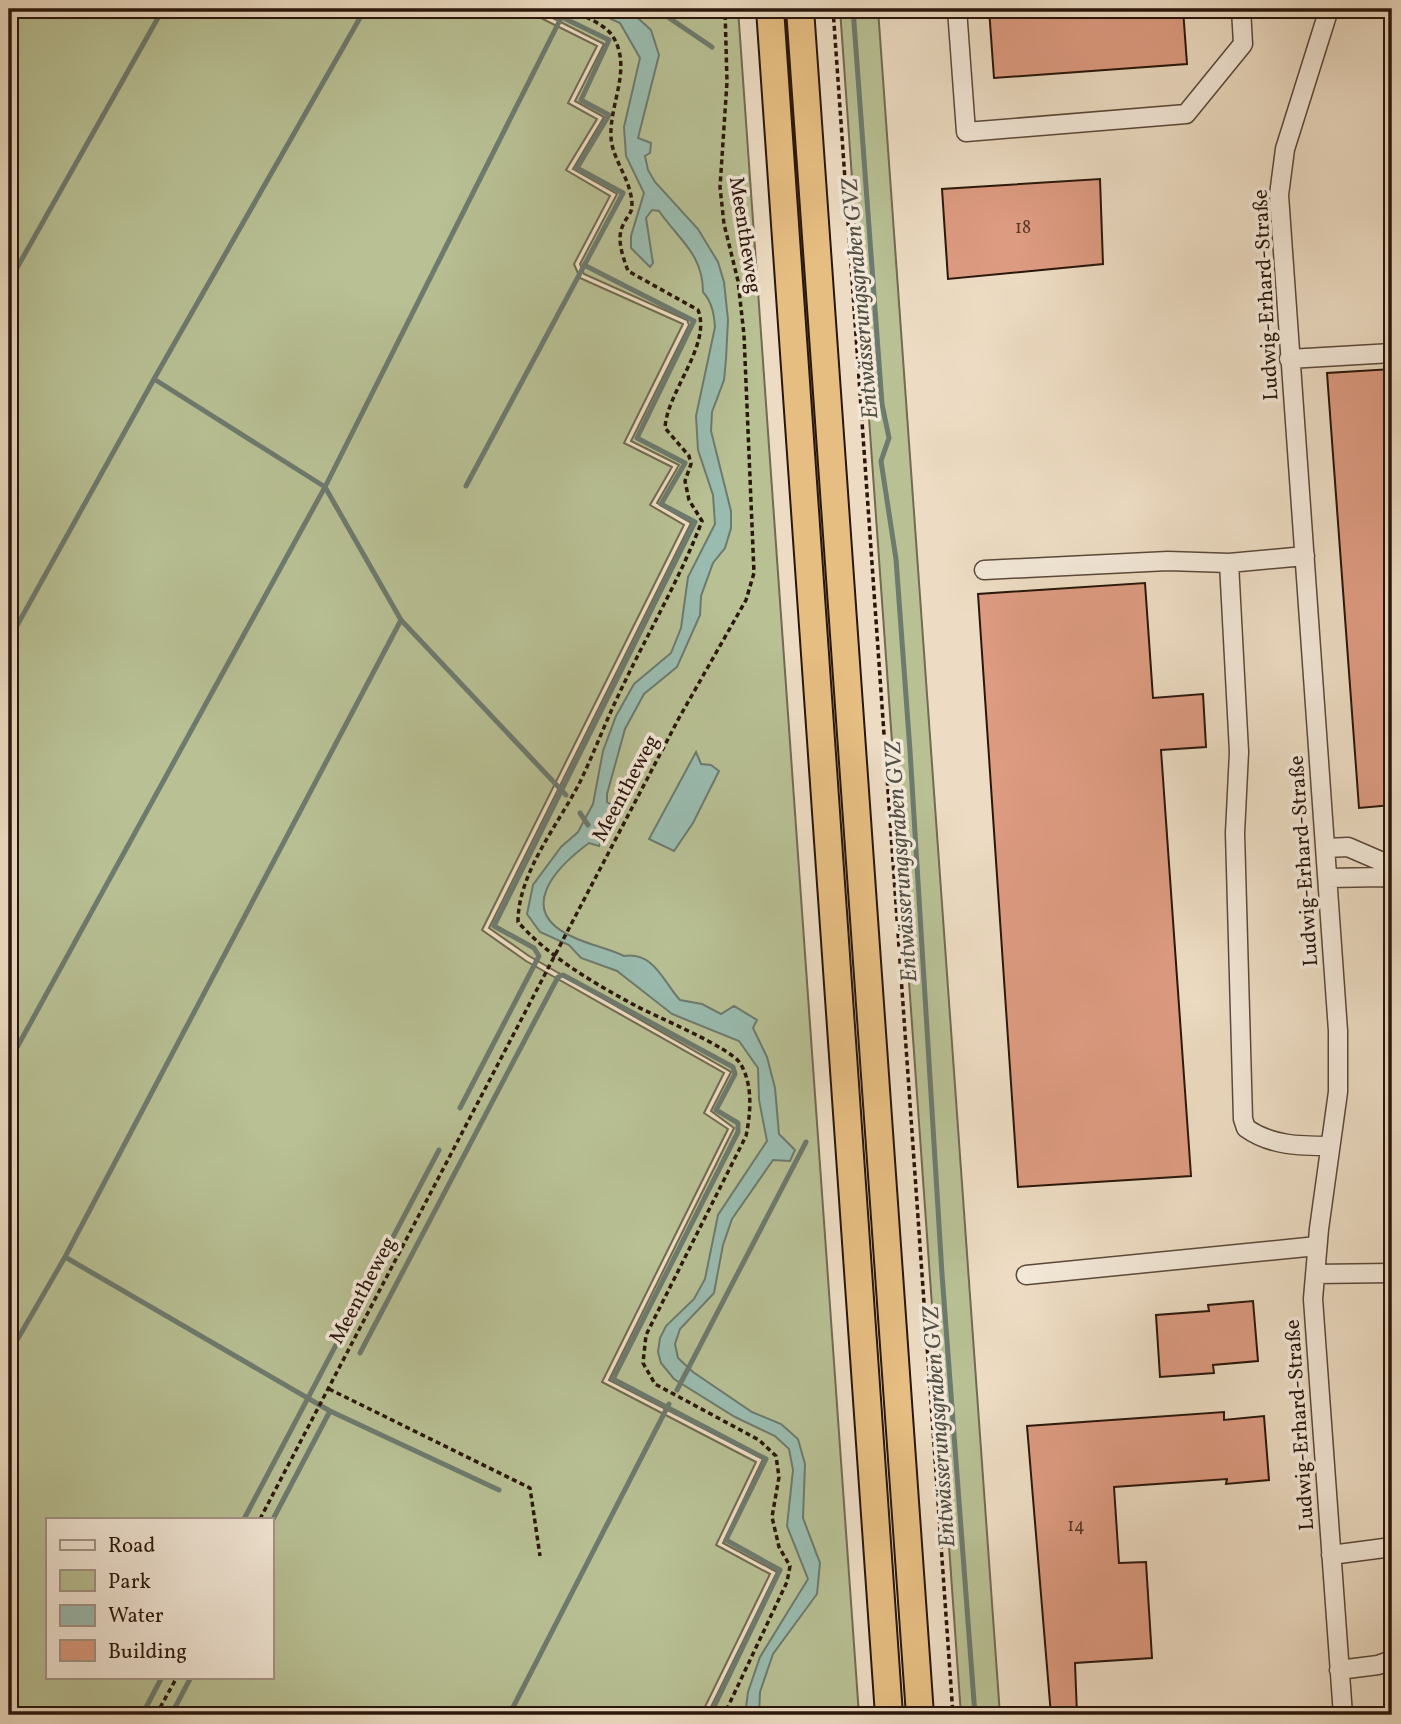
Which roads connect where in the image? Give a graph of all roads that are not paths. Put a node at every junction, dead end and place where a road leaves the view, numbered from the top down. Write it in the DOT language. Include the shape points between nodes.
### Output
graph roads {
  1 [pos="770,9"];
  2 [pos="800,9"];
  3 [pos="957,9"];
  4 [pos="1241,9"];
  5 [pos="1329,9"];
  6 [pos="1392,353"];
  7 [pos="1289,359"];
  8 [pos="1305,556"];
  9 [pos="1229,563"];
  10 [pos="984,570"];
  11 [pos="1325,848"];
  12 [pos="1392,866"];
  13 [pos="1328,878"];
  14 [pos="1392,880"];
  15 [pos="1331,1146"];
  16 [pos="1317,1246"];
  17 [pos="1392,1273"];
  18 [pos="1315,1274"];
  19 [pos="1026,1275"];
  20 [pos="1392,1547"];
  21 [pos="1331,1555"];
  22 [pos="1392,1660"];
  23 [pos="1339,1670"];
  24 [pos="889,1715"];
  25 [pos="920,1715"];
  26 [pos="1343,1715"];
  1 -- 24 [label="highway"];
  2 -- 25 [label="highway"];
  3 -- 4 [label="street" via="966,132 1186,114 1243,44"];
  5 -- 7 [label="street, Ludwig-Erhard-Straße" via="1285,149 1279,195"];
  6 -- 7 [label="street"];
  7 -- 8 [label="street, Ludwig-Erhard-Straße"];
  8 -- 9 [label="street"];
  8 -- 11 [label="street, Ludwig-Erhard-Straße"];
  9 -- 10 [label="street" via="1168,561"];
  9 -- 15 [label="street" via="1239,752 1235,833 1243,1119 1246,1128 1265,1139"];
  11 -- 12 [label="street" via="1348,847"];
  11 -- 13 [label="street, Ludwig-Erhard-Straße"];
  13 -- 14 [label="street"];
  13 -- 15 [label="street, Ludwig-Erhard-Straße" via="1338,1092"];
  15 -- 16 [label="street, Ludwig-Erhard-Straße"];
  16 -- 18 [label="street, Ludwig-Erhard-Straße"];
  16 -- 19 [label="street"];
  17 -- 18 [label="street"];
  18 -- 21 [label="street, Ludwig-Erhard-Straße"];
  20 -- 21 [label="street"];
  21 -- 23 [label="street, Ludwig-Erhard-Straße"];
  22 -- 23 [label="street"];
  23 -- 26 [label="street, Ludwig-Erhard-Straße"];
}
